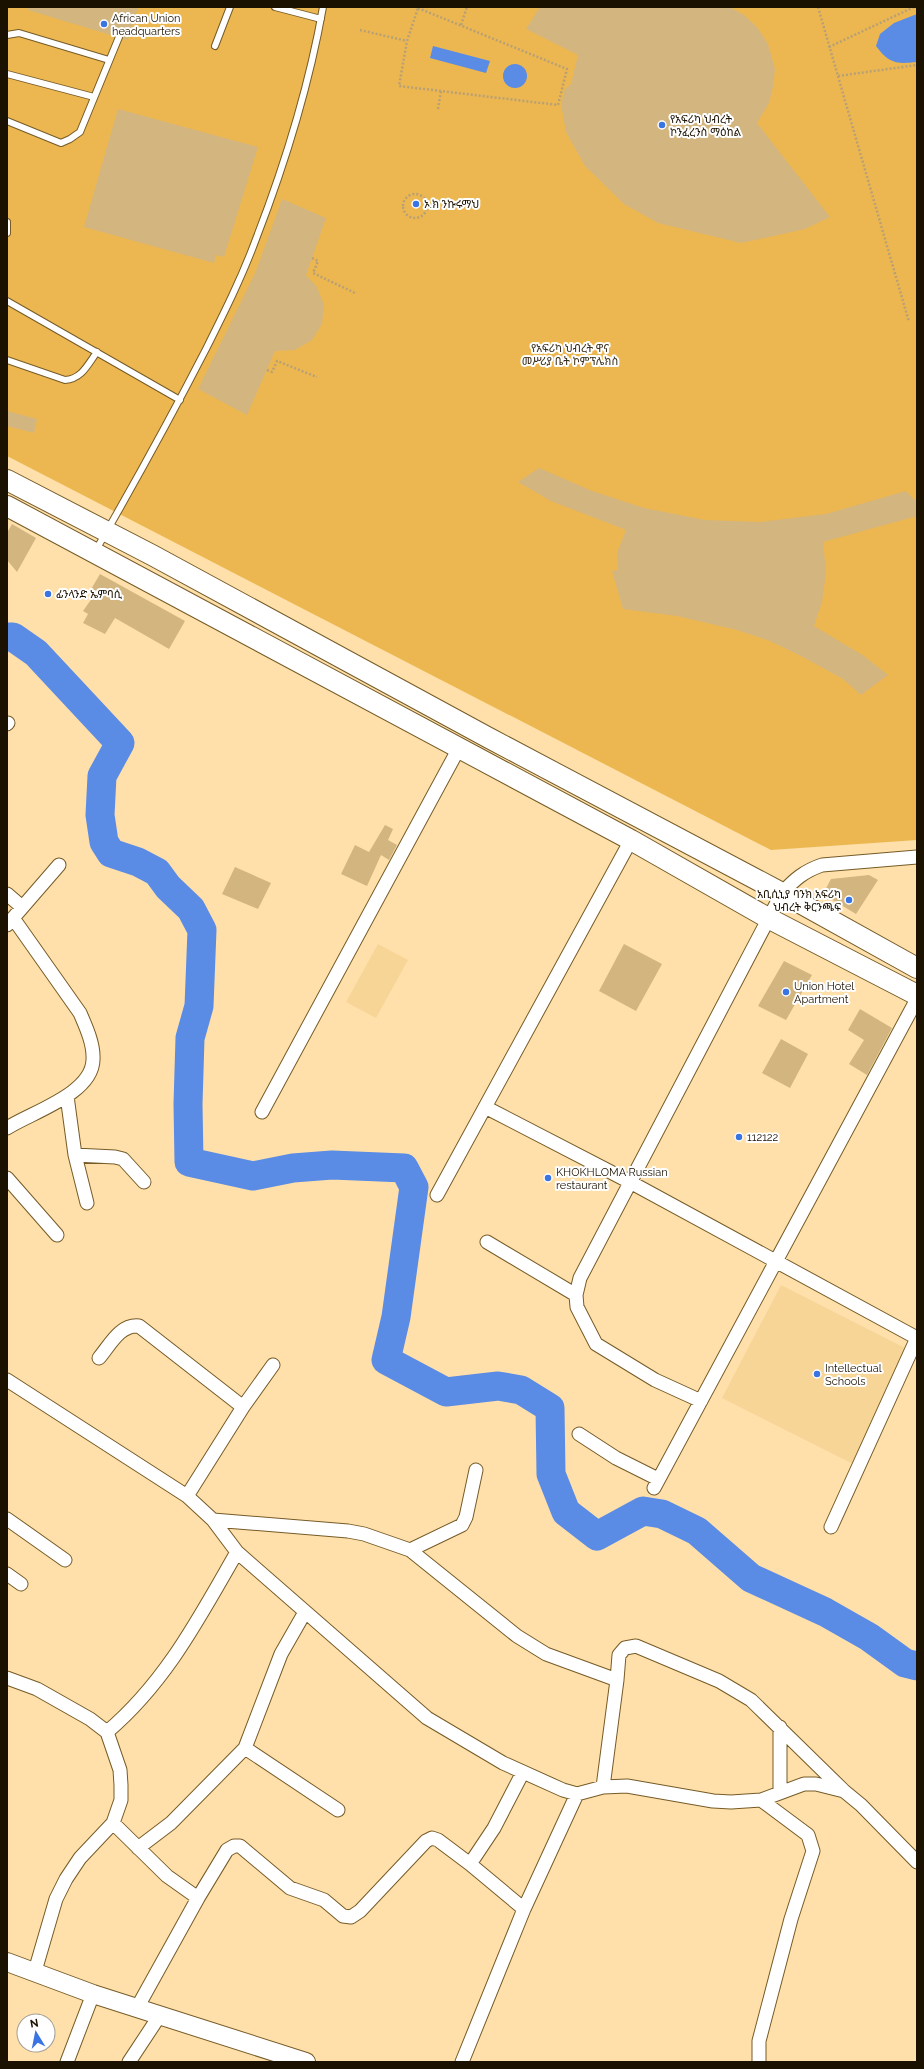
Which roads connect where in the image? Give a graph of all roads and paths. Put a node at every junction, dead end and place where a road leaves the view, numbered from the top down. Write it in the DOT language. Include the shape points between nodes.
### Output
graph roads {
  1 [pos="230,7"];
  2 [pos="275,7"];
  3 [pos="323,7"];
  4 [pos="467,7"];
  5 [pos="818,7"];
  6 [pos="914,7"];
  7 [pos="284,8"];
  8 [pos="321,19"];
  9 [pos="461,25"];
  10 [pos="360,30"];
  11 [pos="7,35"];
  12 [pos="119,38"];
  13 [pos="407,41"];
  14 [pos="215,46"];
  15 [pos="830,47"];
  16 [pos="109,60"];
  17 [pos="917,65"];
  18 [pos="7,74"];
  19 [pos="838,76"];
  20 [pos="441,91"];
  21 [pos="94,97"];
  22 [pos="438,109"];
  23 [pos="7,121"];
  24 [pos="452,200"];
  25 [pos="427,204"];
  26 [pos="7,222"];
  27 [pos="7,233"];
  28 [pos="312,258"];
  29 [pos="355,293"];
  30 [pos="7,301"];
  31 [pos="909,322"];
  32 [pos="97,352"];
  33 [pos="7,360"];
  34 [pos="267,370"];
  35 [pos="317,377"];
  36 [pos="180,400"];
  37 [pos="7,480"];
  38 [pos="7,506"];
  39 [pos="106,533"];
  40 [pos="94,553"];
  41 [pos="489,738"];
  42 [pos="459,748"];
  43 [pos="478,758"];
  44 [pos="632,840"];
  45 [pos="917,857"];
  46 [pos="59,865"];
  47 [pos="782,893"];
  48 [pos="7,894"];
  49 [pos="22,907"];
  50 [pos="768,918"];
  51 [pos="10,921"];
  52 [pos="917,968"];
  53 [pos="917,995"];
  54 [pos="917,999"];
  55 [pos="67,1096"];
  56 [pos="485,1107"];
  57 [pos="262,1112"];
  58 [pos="7,1128"];
  59 [pos="75,1155"];
  60 [pos="7,1178"];
  61 [pos="144,1182"];
  62 [pos="630,1182"];
  63 [pos="437,1195"];
  64 [pos="87,1202"];
  65 [pos="57,1235"];
  66 [pos="487,1242"];
  67 [pos="774,1262"];
  68 [pos="576,1295"];
  69 [pos="917,1338"];
  70 [pos="99,1358"];
  71 [pos="273,1365"];
  72 [pos="7,1380"];
  73 [pos="701,1401"];
  74 [pos="243,1407"];
  75 [pos="579,1434"];
  76 [pos="476,1470"];
  77 [pos="187,1496"];
  78 [pos="7,1519"];
  79 [pos="213,1520"];
  80 [pos="831,1527"];
  81 [pos="410,1550"];
  82 [pos="237,1552"];
  83 [pos="65,1560"];
  84 [pos="7,1574"];
  85 [pos="21,1584"];
  86 [pos="305,1612"];
  87 [pos="7,1678"];
  88 [pos="617,1680"];
  89 [pos="780,1727"];
  90 [pos="107,1732"];
  91 [pos="245,1748"];
  92 [pos="523,1772"];
  93 [pos="602,1787"];
  94 [pos="844,1791"];
  95 [pos="780,1792"];
  96 [pos="577,1794"];
  97 [pos="761,1800"];
  98 [pos="338,1810"];
  99 [pos="113,1823"];
  100 [pos="138,1848"];
  101 [pos="917,1862"];
  102 [pos="470,1864"];
  103 [pos="198,1898"];
  104 [pos="524,1909"];
  105 [pos="7,1962"];
  106 [pos="35,1971"];
  107 [pos="93,1994"];
  108 [pos="138,2008"];
  109 [pos="160,2015"];
  110 [pos="134,2061"];
  111 [pos="66,2062"];
  112 [pos="306,2062"];
  113 [pos="462,2062"];
  114 [pos="759,2062"];
  1 -- 14 [label="lane"];
  2 -- 7 [label="lane"];
  3 -- 8 [label="lane"];
  4 -- 9 [label="path"];
  5 -- 15 [label="path"];
  6 -- 15 [label="path"];
  7 -- 8 [label="lane"];
  8 -- 36 [label="lane" via="281,173 262,226 228,303"];
  9 -- 13 [label="path" via="418,8"];
  9 -- 20 [label="path" via="567,69 558,105"];
  10 -- 13 [label="path"];
  11 -- 16 [label="lane" via="19,33"];
  12 -- 16 [label="lane"];
  13 -- 20 [label="path" via="399,86"];
  15 -- 19 [label="path"];
  16 -- 21 [label="lane"];
  17 -- 19 [label="path"];
  18 -- 21 [label="lane"];
  19 -- 31 [label="path"];
  20 -- 22 [label="path"];
  21 -- 23 [label="lane" via="80,132 61,143"];
  24 -- 25 [label="path"];
  25 -- 25 [label="path" via="425,214 419,218 411,218 404,209 406,198 413,194 421,196"];
  26 -- 27 [label="lane"];
  28 -- 29 [label="path" via="318,261 313,273"];
  30 -- 32 [label="lane"];
  32 -- 33 [label="lane" via="80,375 65,380"];
  32 -- 36 [label="lane"];
  34 -- 35 [label="path" via="272,372 278,361"];
  36 -- 39 [label="lane"];
  37 -- 39 [label="main road"];
  38 -- 40 [label="main road"];
  39 -- 40 [label="lane"];
  39 -- 41 [label="main road" via="152,555"];
  40 -- 42 [label="main road"];
  41 -- 43 [label="main road"];
  41 -- 47 [label="main road"];
  42 -- 43 [label="main road"];
  42 -- 57 [label="street"];
  43 -- 44 [label="main road"];
  44 -- 50 [label="main road"];
  44 -- 56 [label="street"];
  45 -- 47 [label="street" via="822,865 796,877"];
  46 -- 49 [label="street"];
  47 -- 50 [label="street"];
  47 -- 52 [label="main road"];
  48 -- 49 [label="street"];
  49 -- 51 [label="street"];
  50 -- 53 [label="main road"];
  50 -- 62 [label="street"];
  51 -- 55 [label="street" via="80,1013 87,1029 94,1060 84,1082"];
  54 -- 67 [label="street"];
  55 -- 58 [label="street"];
  55 -- 59 [label="street"];
  56 -- 62 [label="street"];
  56 -- 63 [label="street"];
  59 -- 61 [label="street" via="123,1159"];
  59 -- 64 [label="street"];
  60 -- 65 [label="street"];
  62 -- 67 [label="street"];
  62 -- 68 [label="street" via="580,1278"];
  66 -- 68 [label="street"];
  67 -- 69 [label="street"];
  67 -- 73 [label="street"];
  68 -- 73 [label="street" via="581,1318 601,1349 655,1380"];
  69 -- 80 [label="street"];
  70 -- 74 [label="street" via="124,1328 131,1325 139,1326"];
  71 -- 74 [label="street"];
  72 -- 77 [label="street"];
  73 -- 75 [label="street" via="656,1483"];
  74 -- 77 [label="street"];
  76 -- 81 [label="street" via="466,1518 462,1525"];
  77 -- 79 [label="street"];
  78 -- 83 [label="street"];
  79 -- 81 [label="street" via="348,1531"];
  79 -- 82 [label="street"];
  81 -- 88 [label="street" via="517,1636 546,1654"];
  82 -- 86 [label="street"];
  82 -- 90 [label="street" via="187,1640 150,1690"];
  84 -- 85 [label="street"];
  86 -- 91 [label="street" via="281,1654"];
  86 -- 92 [label="street" via="427,1718"];
  87 -- 90 [label="street" via="37,1689"];
  88 -- 89 [label="street" via="619,1655 625,1648 636,1646 719,1681 750,1700"];
  88 -- 93 [label="street"];
  89 -- 94 [label="street"];
  89 -- 95 [label="street"];
  90 -- 99 [label="street" via="120,1770 121,1785 121,1800"];
  91 -- 98 [label="street"];
  91 -- 100 [label="street" via="171,1823"];
  92 -- 96 [label="street"];
  92 -- 102 [label="street" via="494,1828"];
  93 -- 96 [label="street"];
  93 -- 97 [label="street" via="627,1786 713,1801"];
  94 -- 95 [label="street" via="816,1784 804,1784"];
  94 -- 101 [label="street"];
  95 -- 97 [label="street"];
  96 -- 104 [label="street"];
  97 -- 114 [label="street" via="808,1834 813,1852 791,1919 759,2041"];
  99 -- 100 [label="street"];
  99 -- 106 [label="street" via="80,1858 66,1879 56,1899"];
  100 -- 103 [label="street" via="167,1876"];
  102 -- 103 [label="street" via="432,1838 426,1841 360,1911 351,1917 343,1916 324,1900 290,1888 240,1846 234,1846 227,1850"];
  102 -- 104 [label="street"];
  103 -- 108 [label="street"];
  104 -- 113 [label="street"];
  105 -- 106 [label="street"];
  106 -- 107 [label="street"];
  107 -- 108 [label="street"];
  107 -- 111 [label="street"];
  108 -- 109 [label="street"];
  109 -- 110 [label="street"];
  109 -- 112 [label="street"];
}
